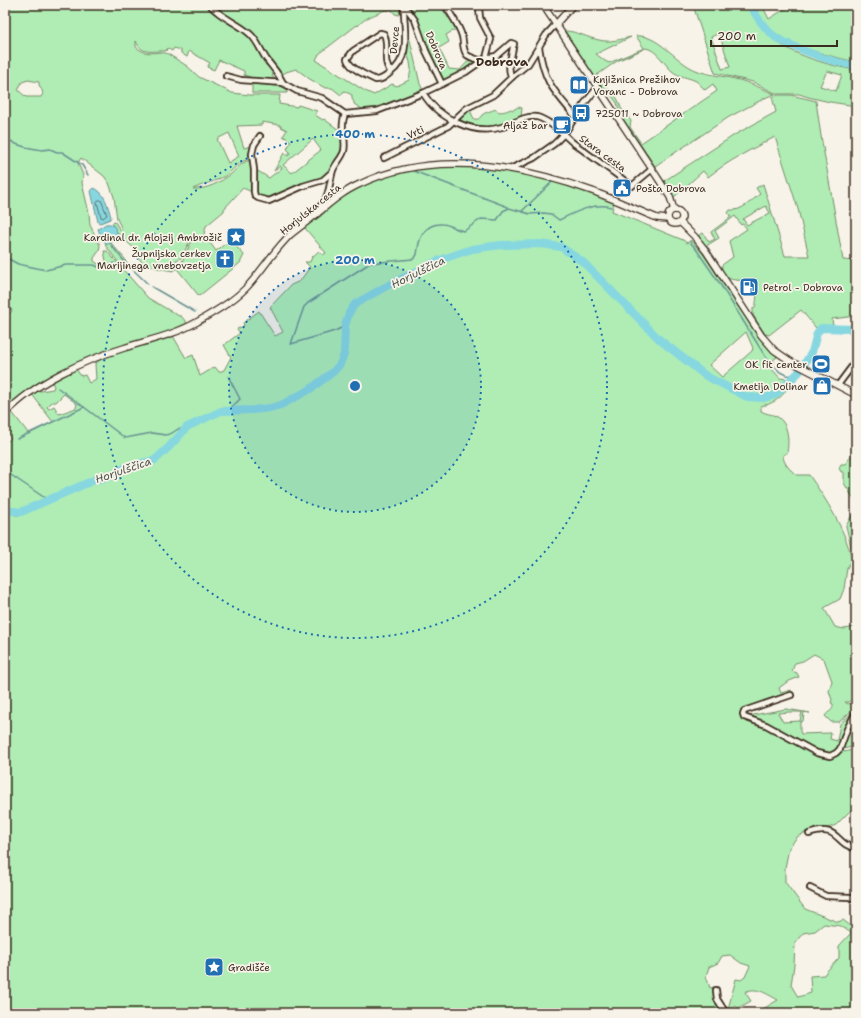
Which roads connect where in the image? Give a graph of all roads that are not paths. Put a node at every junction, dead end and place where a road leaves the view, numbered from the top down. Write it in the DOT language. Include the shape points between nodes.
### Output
graph roads {
  1 [pos="210,5"];
  2 [pos="404,5"];
  3 [pos="445,5"];
  4 [pos="543,5"];
  5 [pos="573,5"];
  6 [pos="479,8"];
  7 [pos="556,24"];
  8 [pos="539,47"];
  9 [pos="484,59"];
  10 [pos="391,72"];
  11 [pos="226,76"];
  12 [pos="512,77"];
  13 [pos="283,83"];
  14 [pos="442,84"];
  15 [pos="598,87"];
  16 [pos="423,93"];
  17 [pos="345,114"];
  18 [pos="575,116"];
  19 [pos="454,121"];
  20 [pos="564,134"];
  21 [pos="260,136"];
  22 [pos="384,158"];
  23 [pos="510,169"];
  24 [pos="652,169"];
  25 [pos="333,171"];
  26 [pos="674,210"];
  27 [pos="315,216"];
  28 [pos="668,219"];
  29 [pos="680,222"];
  30 [pos="856,361"];
  31 [pos="838,385"];
  32 [pos="856,395"];
  33 [pos="5,414"];
  34 [pos="791,695"];
  35 [pos="856,712"];
  36 [pos="809,834"];
  37 [pos="856,848"];
  38 [pos="810,888"];
  39 [pos="856,899"];
  40 [pos="716,990"];
  41 [pos="726,1013"];
  1 -- 13 [label="street" via="255,39"];
  2 -- 10 [label="street, Devce" via="403,55 401,62"];
  2 -- 14 [label="street, Dobrova" via="415,20"];
  3 -- 9 [label="street" via="459,28 465,52 468,56"];
  4 -- 7 [label="street"];
  5 -- 7 [label="street"];
  6 -- 9 [label="street" via="480,18 492,39"];
  7 -- 8 [label="street"];
  7 -- 15 [label="street"];
  8 -- 12 [label="street" via="528,64"];
  8 -- 18 [label="street" via="551,87"];
  9 -- 12 [label="street" via="496,56 511,43 514,44 509,69"];
  9 -- 14 [label="street"];
  10 -- 10 [label="street, Devce" via="386,64 386,39 380,32 353,51 347,59 351,66 376,80"];
  11 -- 13 [label="street" via="241,80"];
  12 -- 19 [label="street" via="493,95 468,108"];
  13 -- 17 [label="street" via="297,92 322,98"];
  14 -- 16 [label="street, Dobrova"];
  15 -- 18 [label="street"];
  15 -- 24 [label="street"];
  16 -- 17 [label="street, Dobrova" via="377,111"];
  16 -- 19 [label="street, Stara cesta" via="428,101"];
  17 -- 25 [label="street" via="342,126 343,153"];
  18 -- 20 [label="street"];
  19 -- 20 [label="street, Stara cesta" via="472,128 488,130 537,117"];
  19 -- 22 [label="street, Vrti"];
  20 -- 23 [label="street" via="546,150"];
  20 -- 24 [label="street, Stara cesta" via="632,186"];
  21 -- 25 [label="street" via="252,154 254,192 258,198 269,201 323,180"];
  23 -- 27 [label="street, Horjulska cesta" via="453,164 408,168 359,184"];
  23 -- 28 [label="street, Horjulska cesta" via="575,185 657,218"];
  24 -- 26 [label="street" via="670,197"];
  25 -- 27 [label="street" via="327,195 316,210"];
  26 -- 28 [label="street" via="670,212"];
  26 -- 29 [label="street" via="682,216"];
  27 -- 33 [label="street, Horjulska cesta" via="282,243 246,288 223,306 196,323 177,331 152,341 121,348 68,370 30,392"];
  28 -- 29 [label="street" via="673,224"];
  29 -- 31 [label="street" via="696,237 765,341 782,356"];
  30 -- 31 [label="street"];
  31 -- 32 [label="street"];
  34 -- 35 [label="street" via="744,711 742,714 817,753 830,756 840,749"];
  36 -- 37 [label="street" via="818,831 832,832"];
  38 -- 39 [label="street" via="826,896"];
  40 -- 41 [label="street" via="717,999"];
}
